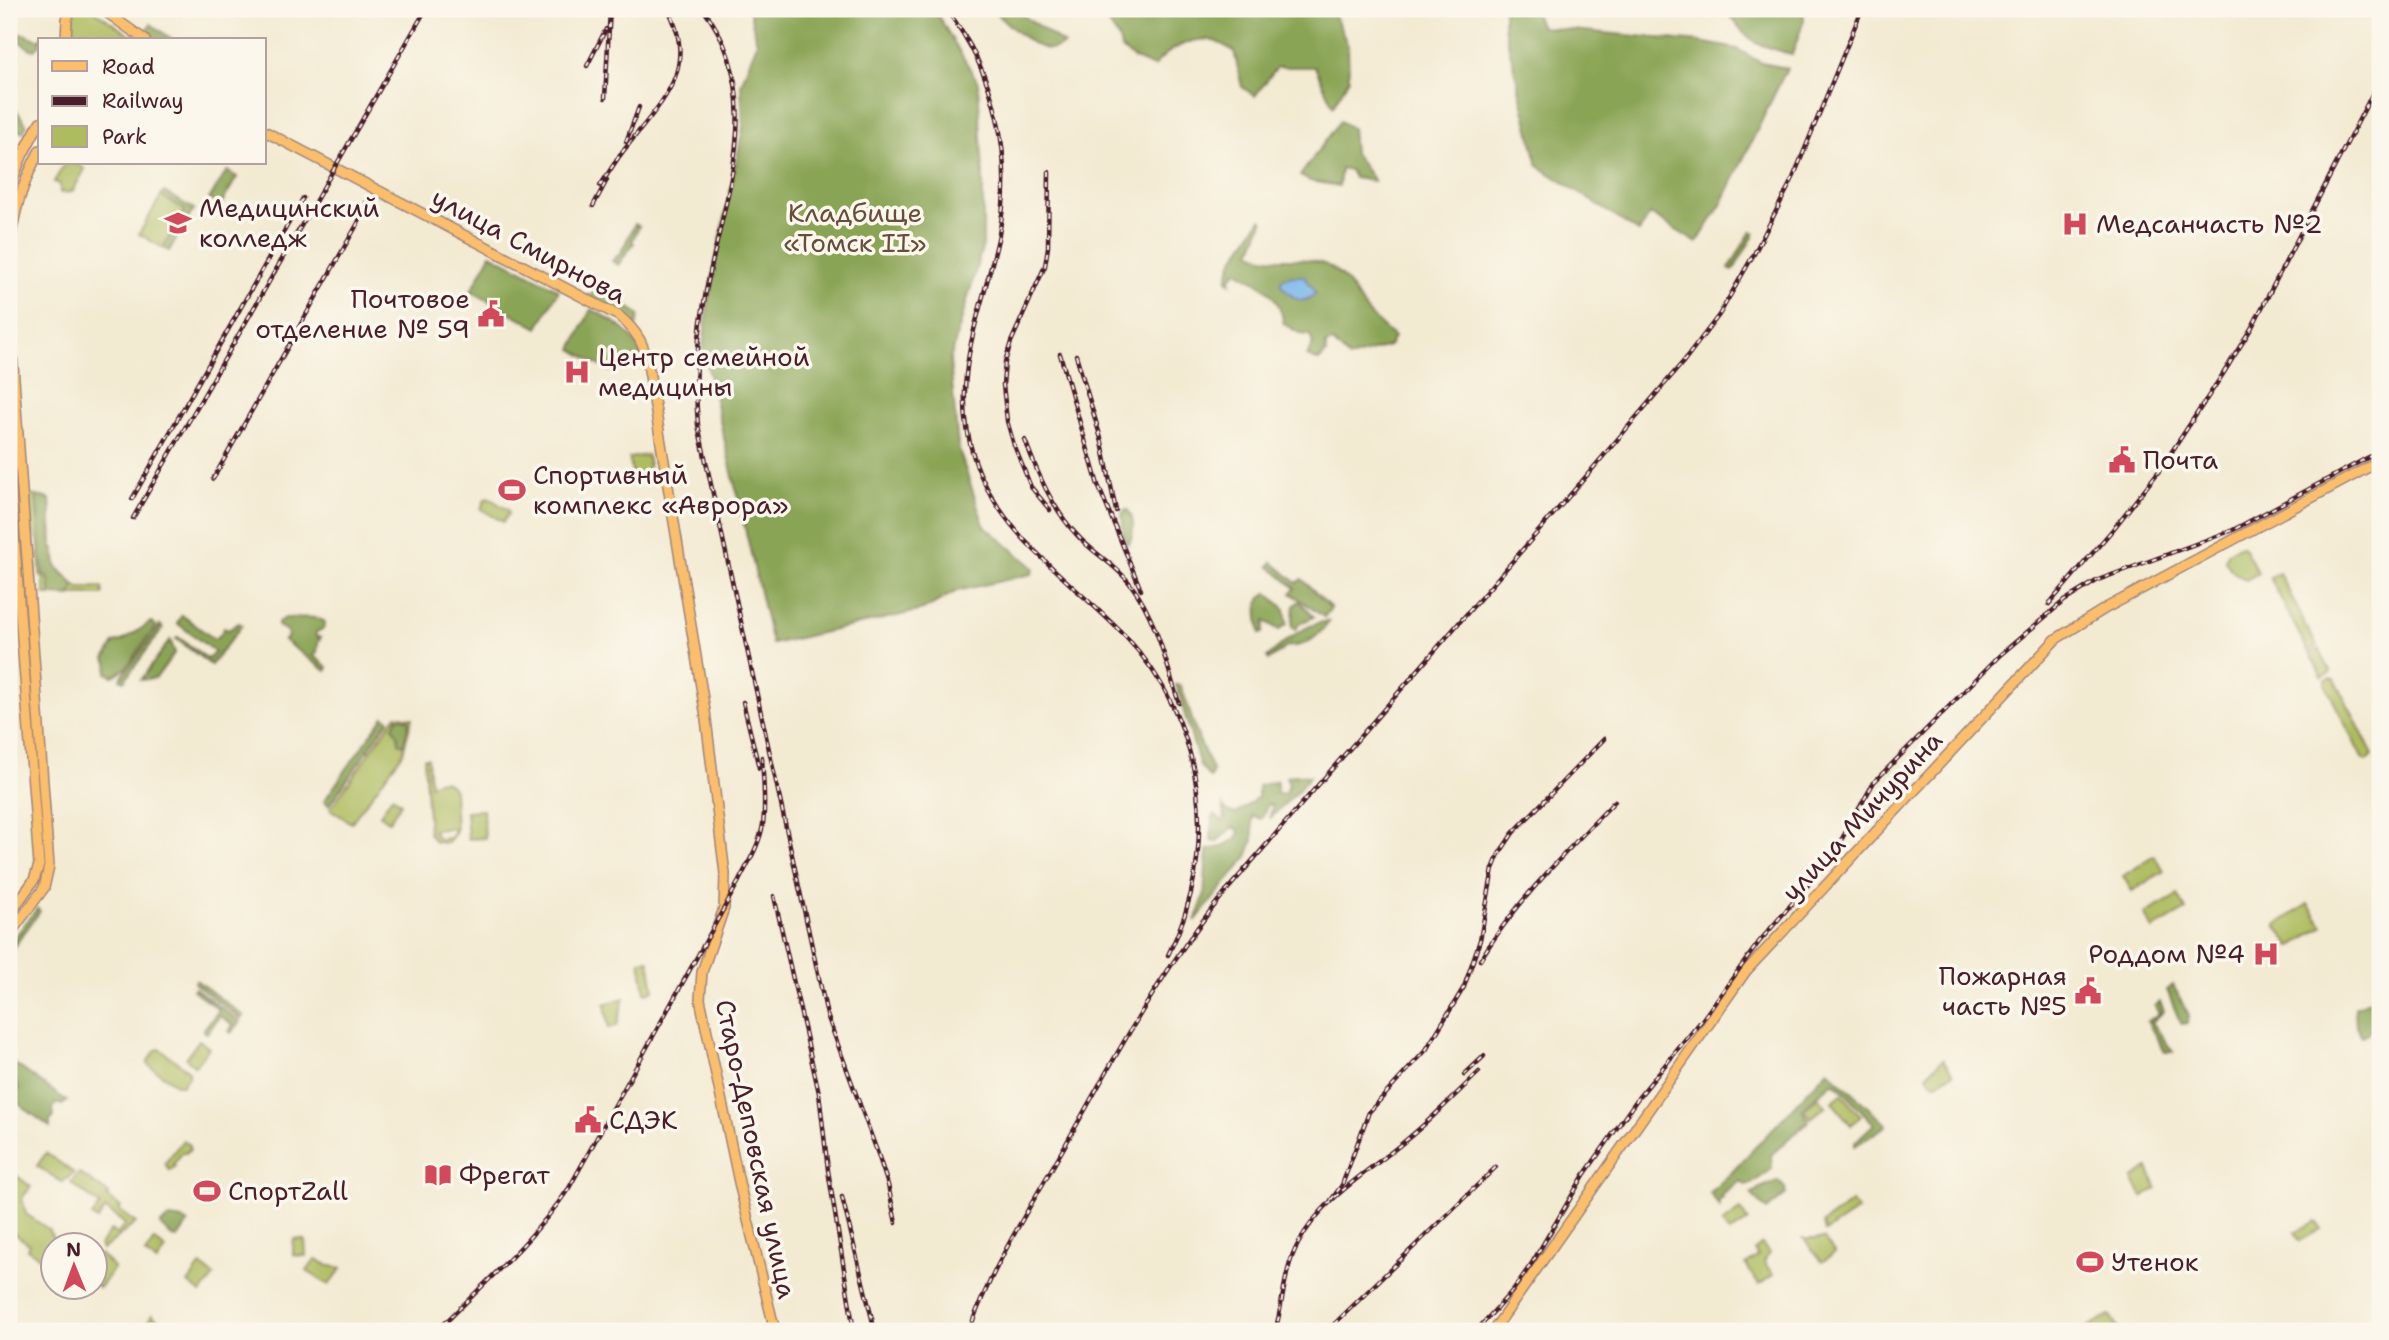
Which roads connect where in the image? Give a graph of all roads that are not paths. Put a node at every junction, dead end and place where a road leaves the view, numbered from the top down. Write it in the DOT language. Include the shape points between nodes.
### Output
graph roads {
  1 [pos="63,9"];
  2 [pos="71,9"];
  3 [pos="102,9"];
  4 [pos="67,24"];
  5 [pos="66,38"];
  6 [pos="71,38"];
  7 [pos="141,38"];
  8 [pos="38,125"];
  9 [pos="266,132"];
  10 [pos="38,155"];
  11 [pos="9,189"];
  12 [pos="9,250"];
  13 [pos="9,309"];
  14 [pos="9,328"];
  15 [pos="2380,461"];
  16 [pos="9,469"];
  17 [pos="21,469"];
  18 [pos="31,752"];
  19 [pos="42,752"];
  20 [pos="44,778"];
  21 [pos="33,779"];
  22 [pos="722,853"];
  23 [pos="9,915"];
  24 [pos="9,935"];
  25 [pos="775,1331"];
  26 [pos="1493,1331"];
  1 -- 4 [label="main road"];
  2 -- 4 [label="main road"];
  3 -- 7 [label="main road"];
  4 -- 5 [label="main road"];
  4 -- 6 [label="main road"];
  8 -- 11 [label="main road"];
  9 -- 22 [label="main road, улица Смирнова" via="619,316 643,341 705,711"];
  10 -- 12 [label="main road" via="23,189"];
  13 -- 14 [label="main road"];
  14 -- 17 [label="main road"];
  15 -- 26 [label="main road, улица Мичурина" via="2056,639 1746,971"];
  16 -- 17 [label="main road"];
  16 -- 18 [label="main road"];
  17 -- 19 [label="main road"];
  18 -- 19 [label="main road"];
  18 -- 21 [label="main road"];
  19 -- 20 [label="main road"];
  20 -- 21 [label="main road"];
  20 -- 24 [label="main road" via="48,877"];
  21 -- 23 [label="main road" via="39,865"];
  22 -- 25 [label="main road, Старо-Деповская улица" via="724,908 702,972 700,999"];
}
